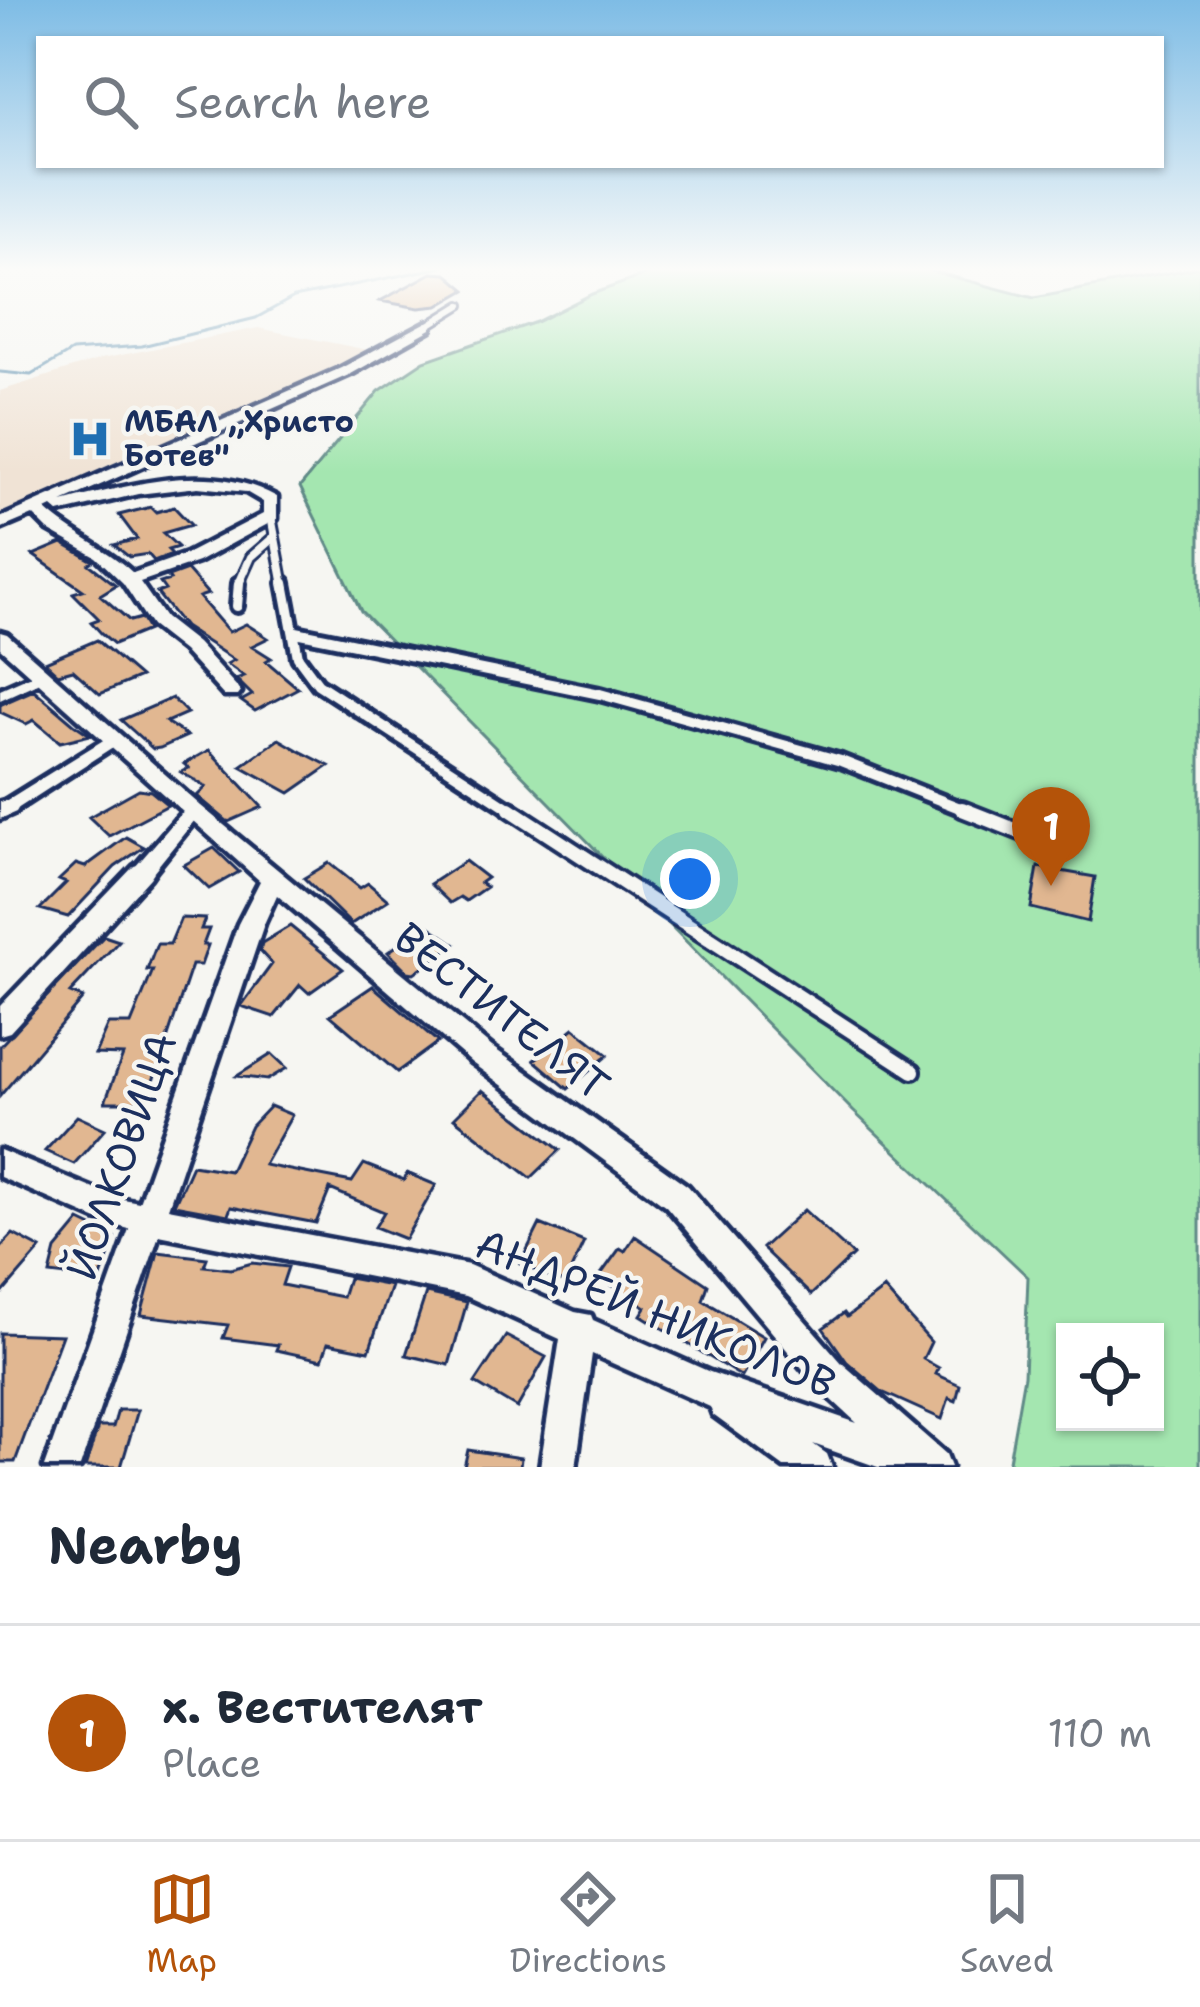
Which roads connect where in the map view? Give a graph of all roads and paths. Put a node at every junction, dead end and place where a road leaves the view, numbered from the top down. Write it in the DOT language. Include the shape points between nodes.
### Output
graph roads {
  1 [pos="410,335"];
  2 [pos="39,512"];
  3 [pos="271,515"];
  4 [pos="4,522"];
  5 [pos="274,537"];
  6 [pos="130,580"];
  7 [pos="237,606"];
  8 [pos="296,632"];
  9 [pos="0,638"];
  10 [pos="43,675"];
  11 [pos="231,692"];
  12 [pos="0,694"];
  13 [pos="112,740"];
  14 [pos="4,809"];
  15 [pos="193,811"];
  16 [pos="1056,846"];
  17 [pos="142,872"];
  18 [pos="272,878"];
  19 [pos="0,1024"];
  20 [pos="913,1071"];
  21 [pos="0,1163"];
  22 [pos="146,1219"];
  23 [pos="579,1327"];
  24 [pos="706,1388"];
  25 [pos="62,1467"];
  26 [pos="558,1467"];
  27 [pos="814,1467"];
  28 [pos="931,1467"];
  1 -- 4 [label="street"];
  2 -- 3 [label="street" via="148,487 214,483 259,490 271,500"];
  2 -- 4 [label="street"];
  2 -- 6 [label="street"];
  3 -- 5 [label="lane"];
  3 -- 6 [label="street"];
  5 -- 7 [label="lane" via="253,549"];
  5 -- 8 [label="lane"];
  6 -- 11 [label="street" via="158,622"];
  8 -- 16 [label="lane" via="600,694 842,760"];
  8 -- 20 [label="lane" via="298,657 318,684"];
  9 -- 10 [label="street, ВЕСТИТЕЛЯТ"];
  10 -- 12 [label="street"];
  10 -- 13 [label="street, ВЕСТИТЕЛЯТ"];
  13 -- 14 [label="street"];
  13 -- 15 [label="street, ВЕСТИТЕЛЯТ"];
  15 -- 17 [label="street"];
  15 -- 18 [label="street, ВЕСТИТЕЛЯТ"];
  17 -- 19 [label="street"];
  18 -- 22 [label="street, ЙОЛКОВИЦА"];
  18 -- 28 [label="street, ВЕСТИТЕЛЯТ" via="482,1055 677,1196 830,1375"];
  21 -- 22 [label="street, АНДРЕЙ НИКОЛОВ"];
  22 -- 23 [label="street, АНДРЕЙ НИКОЛОВ" via="469,1281"];
  22 -- 25 [label="street, ЙОЛКОВИЦА"];
  23 -- 24 [label="street, АНДРЕЙ НИКОЛОВ"];
  23 -- 26 [label="street"];
  24 -- 27 [label="street"];
  24 -- 28 [label="street, АНДРЕЙ НИКОЛОВ"];
}
